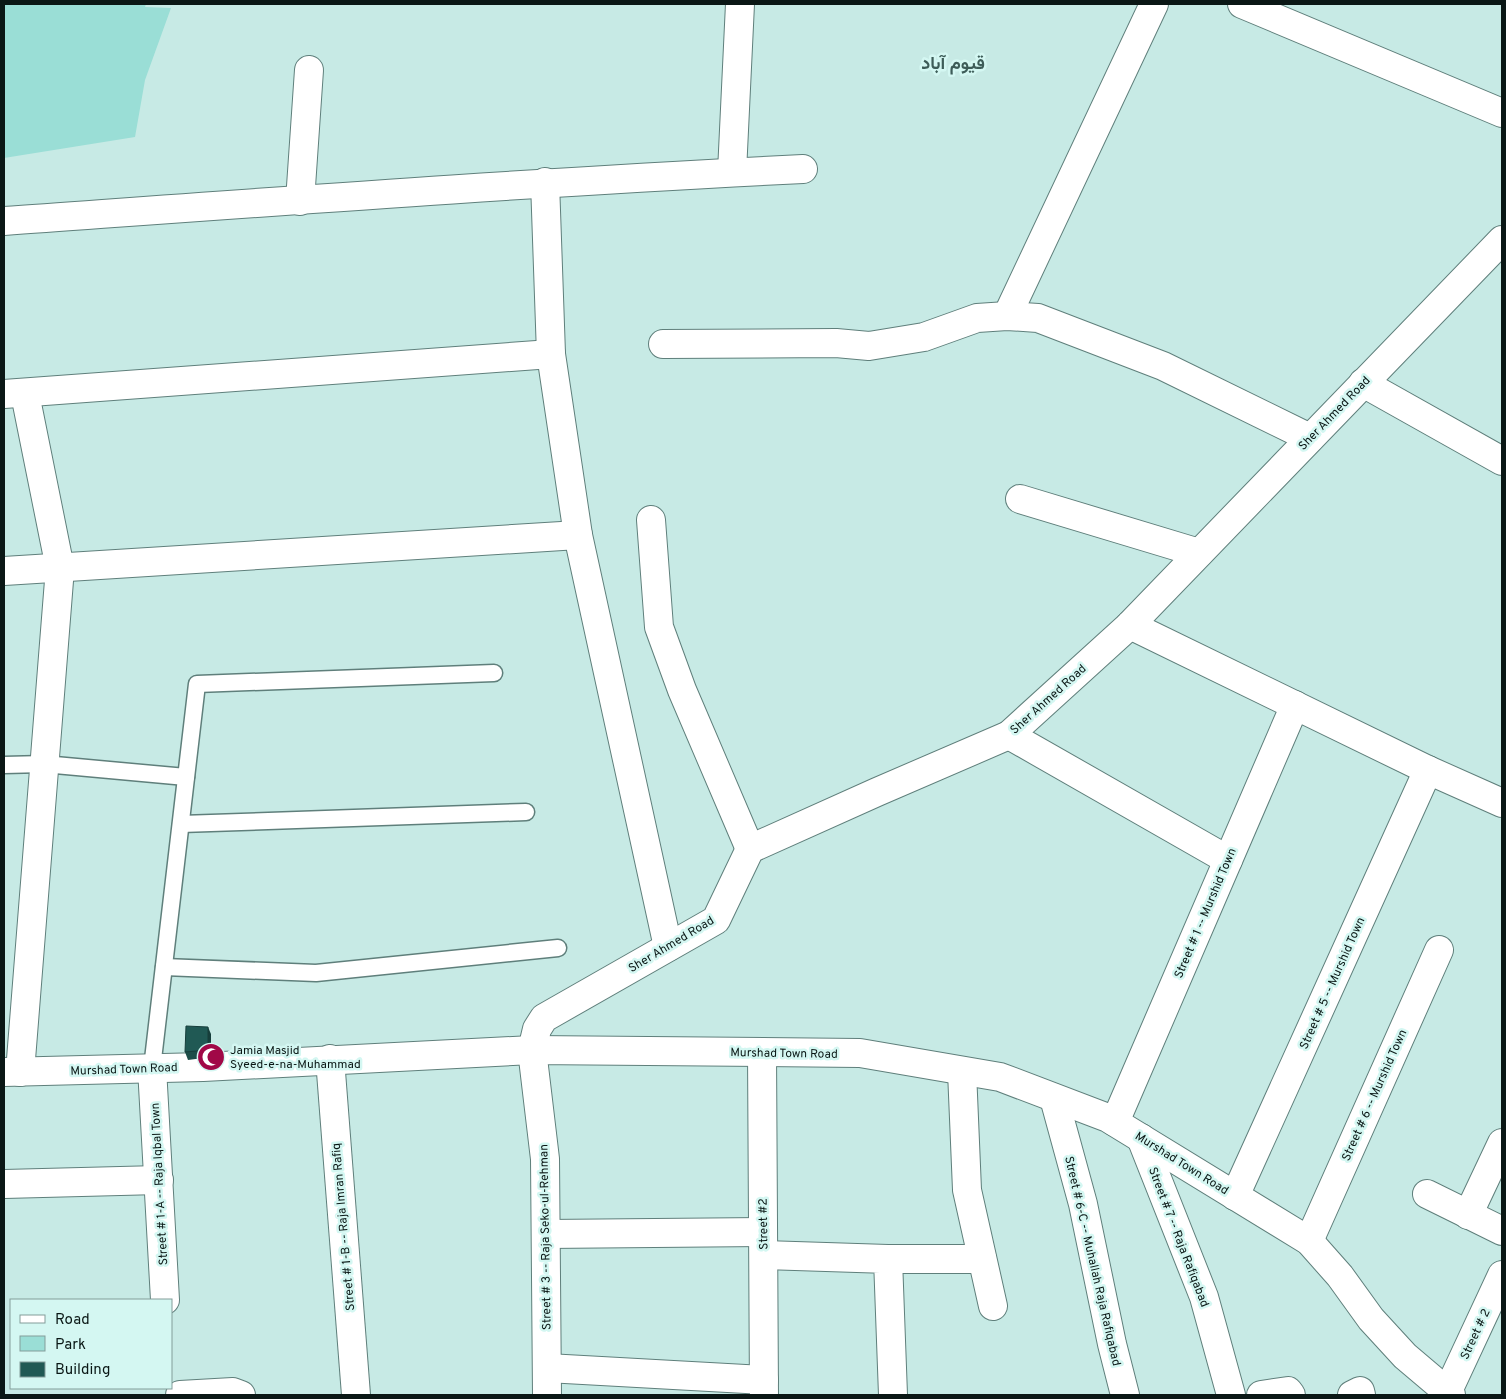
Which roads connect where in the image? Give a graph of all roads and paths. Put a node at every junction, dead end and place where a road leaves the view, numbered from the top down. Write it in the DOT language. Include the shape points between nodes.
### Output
graph roads {
  1 [pos="740,4"];
  2 [pos="1154,4"];
  3 [pos="1242,4"];
  4 [pos="308,70"];
  5 [pos="1502,113"];
  6 [pos="803,168"];
  7 [pos="732,172"];
  8 [pos="545,182"];
  9 [pos="300,201"];
  10 [pos="4,221"];
  11 [pos="1502,242"];
  12 [pos="1007,316"];
  13 [pos="663,344"];
  14 [pos="551,354"];
  15 [pos="1363,383"];
  16 [pos="14,394"];
  17 [pos="1310,438"];
  18 [pos="1502,461"];
  19 [pos="1020,498"];
  20 [pos="651,520"];
  21 [pos="578,535"];
  22 [pos="1199,553"];
  23 [pos="60,568"];
  24 [pos="4,571"];
  25 [pos="1130,625"];
  26 [pos="494,673"];
  27 [pos="1295,705"];
  28 [pos="1009,735"];
  29 [pos="44,764"];
  30 [pos="4,765"];
  31 [pos="1428,770"];
  32 [pos="186,777"];
  33 [pos="1502,803"];
  34 [pos="526,812"];
  35 [pos="181,824"];
  36 [pos="750,849"];
  37 [pos="1228,860"];
  38 [pos="668,947"];
  39 [pos="558,948"];
  40 [pos="1439,950"];
  41 [pos="164,967"];
  42 [pos="532,1050"];
  43 [pos="762,1052"];
  44 [pos="330,1059"];
  45 [pos="152,1068"];
  46 [pos="962,1071"];
  47 [pos="12,1072"];
  48 [pos="1054,1098"];
  49 [pos="1115,1122"];
  50 [pos="1141,1138"];
  51 [pos="1502,1143"];
  52 [pos="159,1180"];
  53 [pos="4,1184"];
  54 [pos="1427,1194"];
  55 [pos="1235,1196"];
  56 [pos="1468,1215"];
  57 [pos="1502,1231"];
  58 [pos="546,1234"];
  59 [pos="1309,1240"];
  60 [pos="763,1243"];
  61 [pos="888,1259"];
  62 [pos="982,1259"];
  63 [pos="1502,1275"];
  64 [pos="165,1299"];
  65 [pos="993,1306"];
  66 [pos="547,1368"];
  67 [pos="764,1388"];
  68 [pos="1449,1394"];
  69 [pos="180,1395"];
  70 [pos="241,1395"];
  71 [pos="356,1395"];
  72 [pos="547,1395"];
  73 [pos="893,1395"];
  74 [pos="1125,1395"];
  75 [pos="1231,1395"];
  76 [pos="1261,1395"];
  77 [pos="1291,1395"];
  78 [pos="1352,1395"];
  79 [pos="1360,1395"];
  1 -- 7 [label="street"];
  2 -- 12 [label="street"];
  3 -- 5 [label="street"];
  4 -- 9 [label="street"];
  6 -- 7 [label="street"];
  7 -- 8 [label="street"];
  8 -- 9 [label="street"];
  8 -- 14 [label="street"];
  9 -- 10 [label="street"];
  11 -- 15 [label="street, Sher Ahmed Road"];
  12 -- 13 [label="street" via="977,318 924,337 869,346 836,343"];
  12 -- 17 [label="street" via="1038,318 1163,366"];
  14 -- 16 [label="street"];
  14 -- 21 [label="street"];
  15 -- 17 [label="street, Sher Ahmed Road"];
  15 -- 18 [label="street"];
  16 -- 23 [label="street"];
  17 -- 22 [label="street, Sher Ahmed Road"];
  19 -- 22 [label="street"];
  20 -- 36 [label="street" via="659,627 682,690"];
  21 -- 23 [label="street"];
  21 -- 38 [label="street"];
  22 -- 25 [label="street, Sher Ahmed Road"];
  23 -- 24 [label="street"];
  23 -- 29 [label="street"];
  25 -- 27 [label="street"];
  25 -- 28 [label="street, Sher Ahmed Road"];
  26 -- 32 [label="lane" via="197,684"];
  27 -- 31 [label="street"];
  27 -- 37 [label="street, Street # 1 -- Murshid Town"];
  28 -- 36 [label="street, Sher Ahmed Road"];
  28 -- 37 [label="street"];
  29 -- 30 [label="lane"];
  29 -- 32 [label="lane"];
  29 -- 47 [label="street"];
  31 -- 33 [label="street"];
  31 -- 55 [label="street, Street # 5 -- Murshid Town"];
  32 -- 35 [label="lane"];
  34 -- 35 [label="lane"];
  35 -- 41 [label="lane"];
  36 -- 38 [label="street, Sher Ahmed Road" via="716,920"];
  37 -- 49 [label="street, Street # 1 -- Murshid Town"];
  38 -- 42 [label="street, Sher Ahmed Road" via="544,1018 537,1029"];
  39 -- 41 [label="lane" via="316,973"];
  40 -- 59 [label="street, Street # 6 -- Murshid Town"];
  41 -- 45 [label="lane"];
  42 -- 43 [label="street, Murshad Town Road"];
  42 -- 44 [label="street, Murshad Town Road"];
  42 -- 58 [label="street, Street # 3 -- Raja Seko-ul-Rehman" via="545,1159"];
  43 -- 46 [label="street, Murshad Town Road" via="860,1053"];
  43 -- 60 [label="street, Street #2"];
  44 -- 45 [label="street, Murshad Town Road"];
  44 -- 71 [label="street, Street # 1-B -- Raja Imran Rafiq"];
  45 -- 47 [label="street, Murshad Town Road"];
  45 -- 52 [label="street, Street # 1-A -- Raja Iqbal Town"];
  46 -- 48 [label="street, Murshad Town Road" via="1000,1078"];
  46 -- 62 [label="street" via="966,1190"];
  48 -- 49 [label="street, Murshad Town Road"];
  48 -- 74 [label="street, Street # 6-C -- Muhallah Raja Rafiqabad" via="1083,1204"];
  49 -- 50 [label="street, Murshad Town Road"];
  50 -- 55 [label="street, Murshad Town Road"];
  50 -- 75 [label="street, Street # 7 -- Raja Rafiqabad" via="1204,1297"];
  51 -- 56 [label="street"];
  52 -- 53 [label="street"];
  52 -- 64 [label="street, Street # 1-A -- Raja Iqbal Town"];
  54 -- 56 [label="street"];
  55 -- 59 [label="street, Murshad Town Road"];
  56 -- 57 [label="street"];
  58 -- 60 [label="street"];
  58 -- 66 [label="street, Street # 3 -- Raja Seko-ul-Rehman"];
  59 -- 68 [label="street, Murshad Town Road" via="1404,1356"];
  60 -- 61 [label="street"];
  60 -- 67 [label="street, Street #2"];
  61 -- 62 [label="street"];
  61 -- 73 [label="street"];
  62 -- 65 [label="street"];
  63 -- 68 [label="street, Street # 2"];
  66 -- 67 [label="street"];
  66 -- 72 [label="street, Street # 3 -- Raja Seko-ul-Rehman"];
  69 -- 70 [label="street" via="233,1392"];
  76 -- 77 [label="street" via="1288,1391"];
  78 -- 79 [label="street" via="1360,1391"];
}
